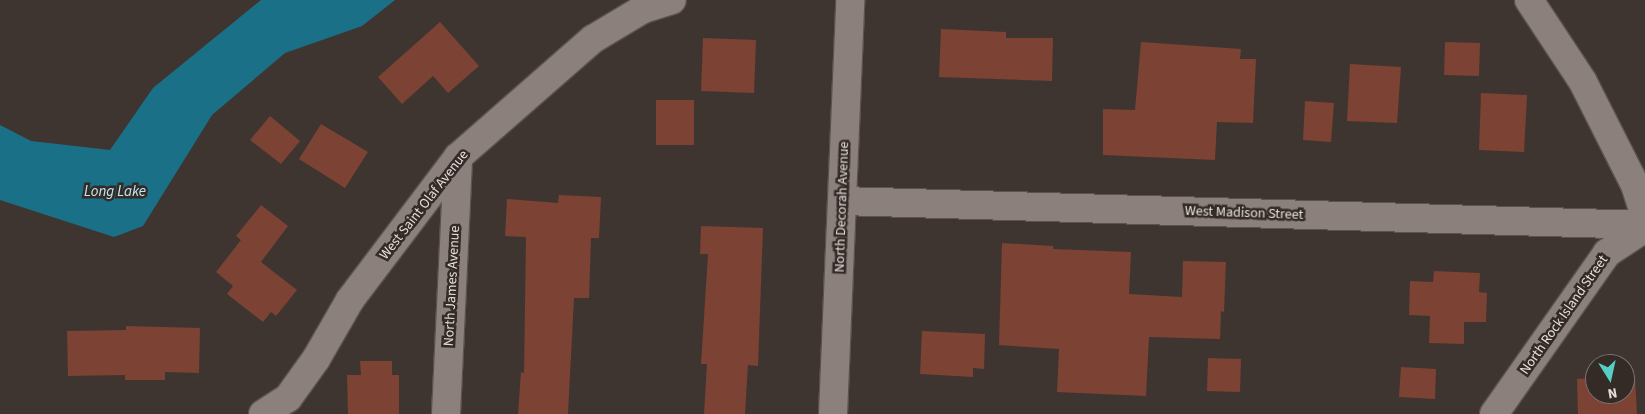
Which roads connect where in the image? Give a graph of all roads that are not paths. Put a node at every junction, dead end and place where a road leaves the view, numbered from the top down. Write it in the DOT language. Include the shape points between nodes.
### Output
graph roads {
  1 [pos="672,0"];
  2 [pos="850,0"];
  3 [pos="1530,0"];
  4 [pos="458,157"];
  5 [pos="842,201"];
  6 [pos="1645,215"];
  7 [pos="1645,227"];
  8 [pos="263,414"];
  9 [pos="446,414"];
  10 [pos="833,414"];
  11 [pos="1494,414"];
  1 -- 4 [label="street, West Saint Olaf Avenue" via="643,8 593,39"];
  2 -- 5 [label="street, North Decorah Avenue"];
  3 -- 6 [label="street" via="1583,82 1635,185"];
  4 -- 8 [label="street, West Saint Olaf Avenue" via="350,300 316,359 288,398"];
  4 -- 9 [label="street, North James Avenue"];
  5 -- 7 [label="street, West Madison Street"];
  5 -- 10 [label="street, North Decorah Avenue"];
  7 -- 11 [label="street, North Rock Island Street" via="1607,253"];
}
